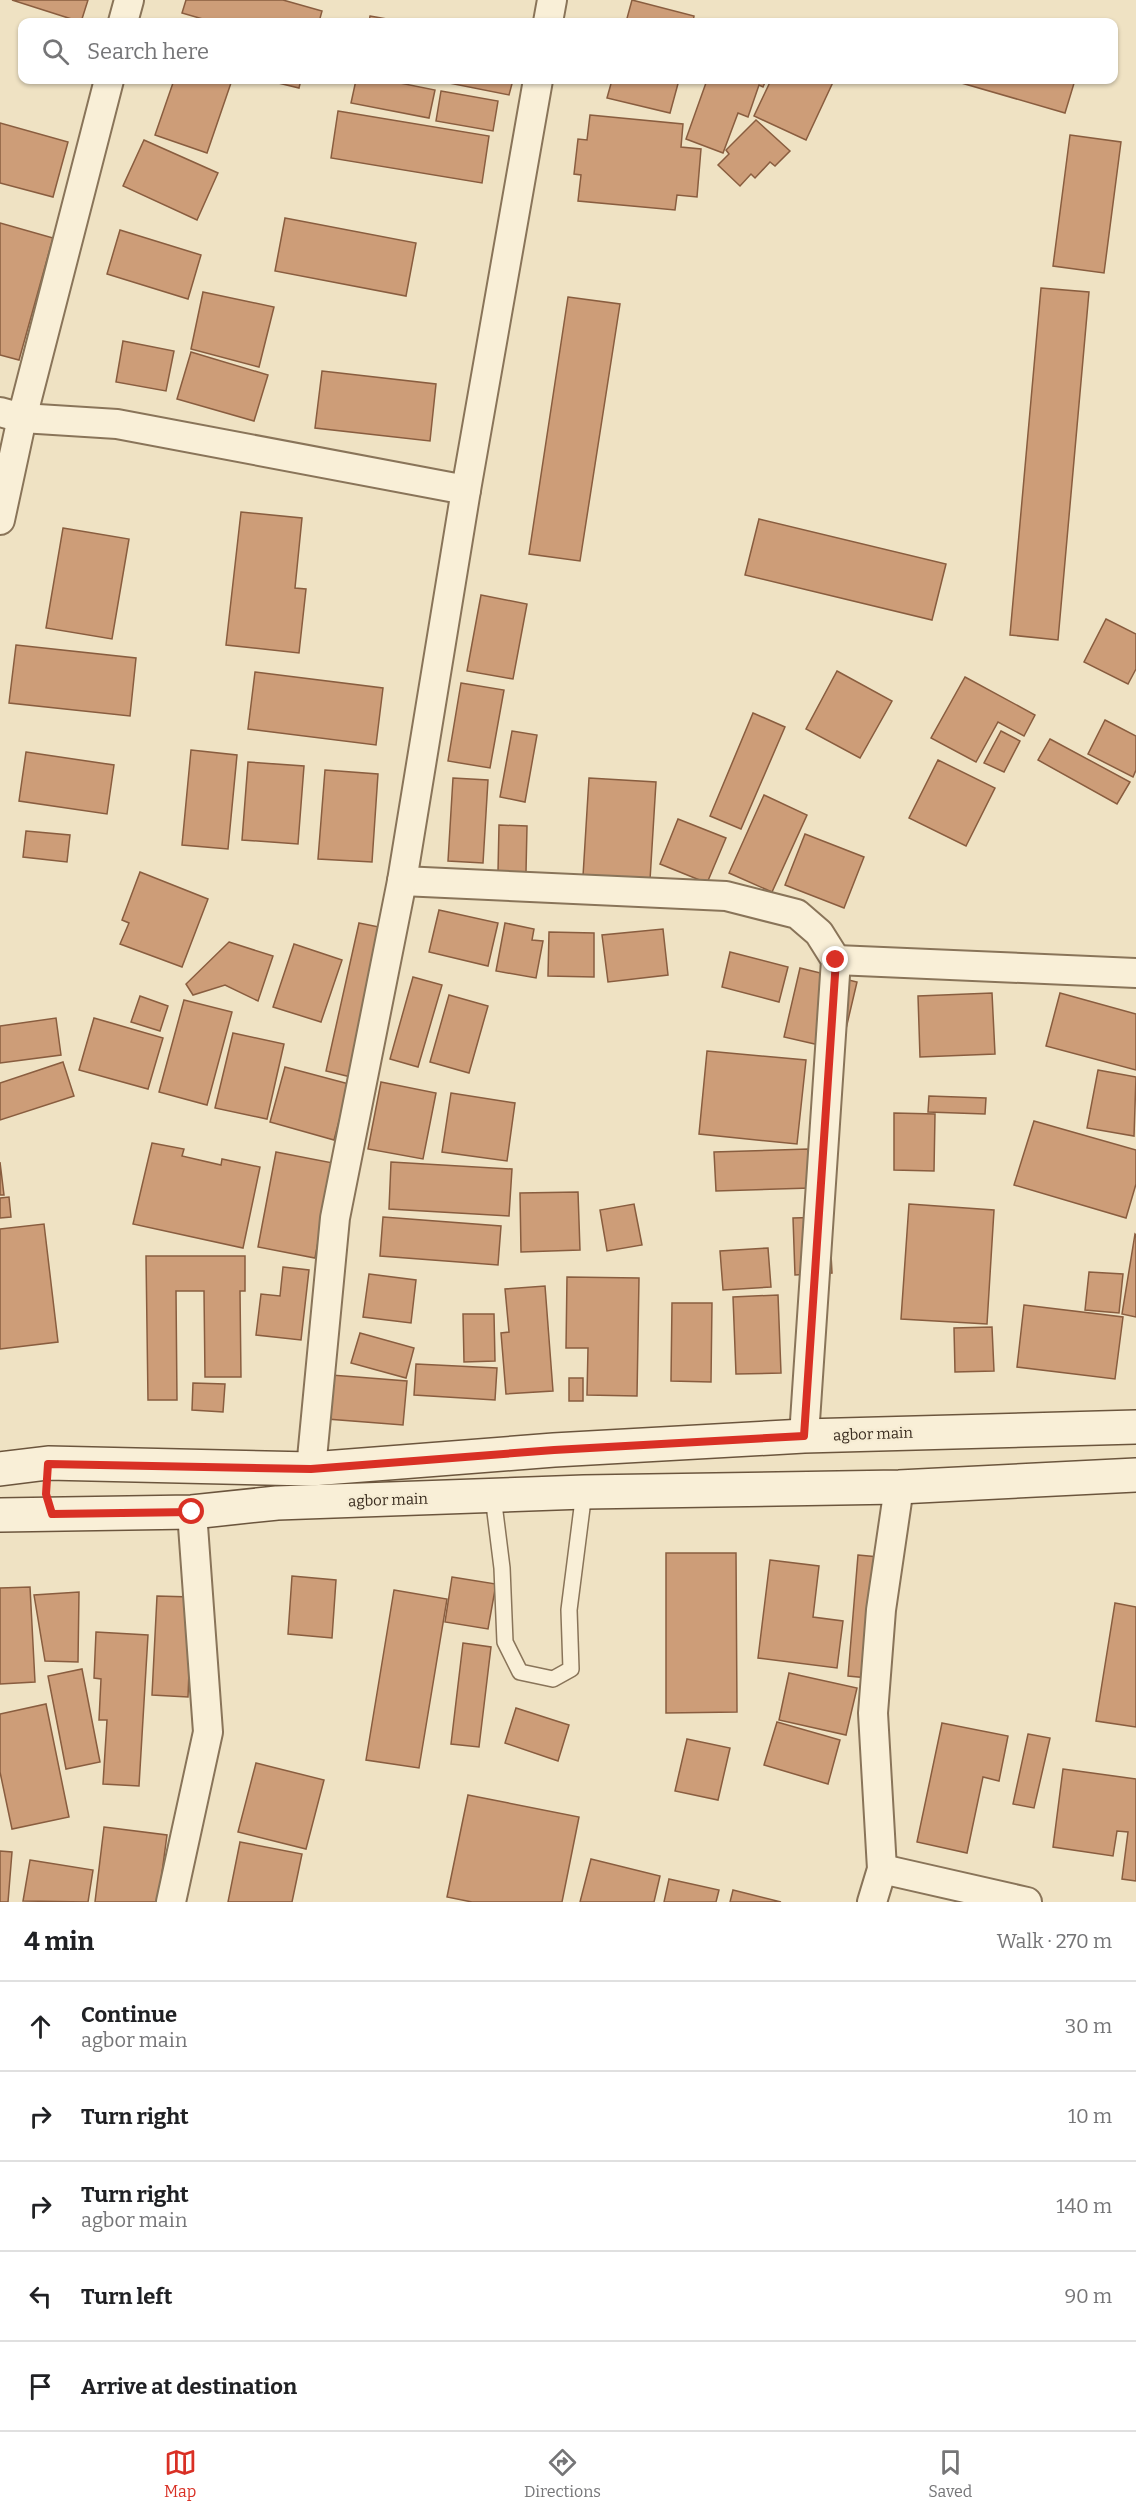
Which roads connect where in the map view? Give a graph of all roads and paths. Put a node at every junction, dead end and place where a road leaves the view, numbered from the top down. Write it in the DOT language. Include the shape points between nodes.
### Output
graph roads {
  1 [pos="129,0"];
  2 [pos="552,0"];
  3 [pos="124,18"];
  4 [pos="549,18"];
  5 [pos="108,84"];
  6 [pos="537,84"];
  7 [pos="11,415"];
  8 [pos="466,490"];
  9 [pos="0,520"];
  10 [pos="402,881"];
  11 [pos="836,960"];
  12 [pos="1136,974"];
  13 [pos="1136,1427"];
  14 [pos="804,1436"];
  15 [pos="48,1464"];
  16 [pos="0,1469"];
  17 [pos="311,1469"];
  18 [pos="1136,1475"];
  19 [pos="899,1487"];
  20 [pos="584,1492"];
  21 [pos="493,1496"];
  22 [pos="192,1512"];
  23 [pos="52,1514"];
  24 [pos="0,1515"];
  25 [pos="882,1869"];
  26 [pos="171,1902"];
  27 [pos="872,1902"];
  28 [pos="1027,1902"];
  1 -- 3 [label="street"];
  2 -- 4 [label="street"];
  5 -- 7 [label="street"];
  6 -- 8 [label="street"];
  7 -- 8 [label="street" via="117,424"];
  7 -- 9 [label="street"];
  8 -- 10 [label="street"];
  10 -- 11 [label="street" via="726,896 798,914 819,933"];
  10 -- 17 [label="street" via="334,1218"];
  11 -- 12 [label="street"];
  11 -- 14 [label="street"];
  13 -- 14 [label="main road, agbor main"];
  14 -- 17 [label="main road, agbor main"];
  15 -- 16 [label="main road, agbor main"];
  15 -- 17 [label="main road, agbor main"];
  15 -- 23 [label="main road" via="46,1494"];
  18 -- 19 [label="main road, agbor main"];
  19 -- 20 [label="main road, agbor main"];
  19 -- 25 [label="street" via="881,1610 873,1713"];
  20 -- 21 [label="main road, agbor main"];
  20 -- 21 [label="lane" via="570,1610 571,1669 553,1679 520,1672 505,1642 502,1568"];
  21 -- 22 [label="main road, agbor main" via="277,1503"];
  22 -- 23 [label="main road, agbor main"];
  22 -- 26 [label="street" via="208,1732"];
  23 -- 24 [label="main road, agbor main"];
  25 -- 27 [label="street"];
  25 -- 28 [label="street"];
}
